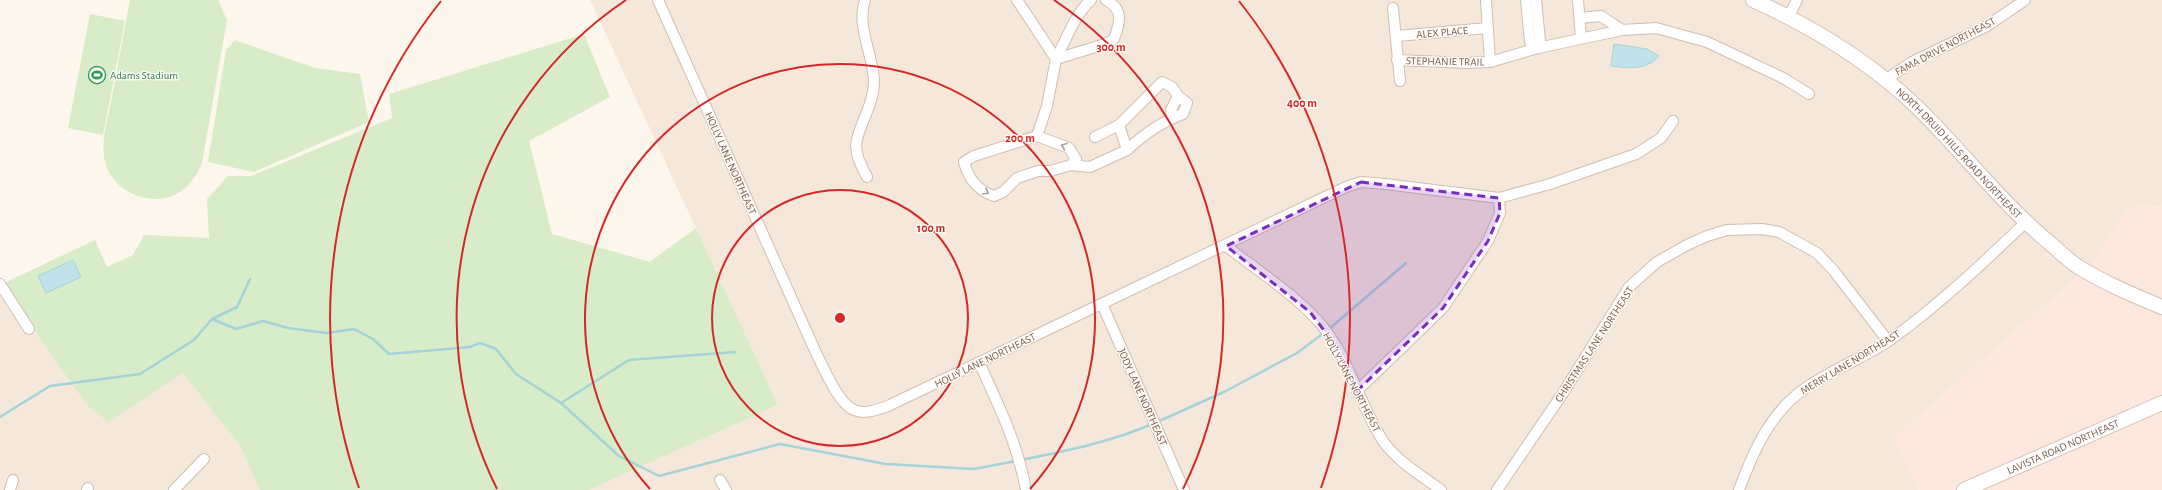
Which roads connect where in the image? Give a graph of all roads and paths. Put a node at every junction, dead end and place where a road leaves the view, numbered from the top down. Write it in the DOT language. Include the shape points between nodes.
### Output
graph roads {
  1 [pos="658,0"];
  2 [pos="865,0"];
  3 [pos="1017,0"];
  4 [pos="1091,0"];
  5 [pos="1106,0"];
  6 [pos="1486,0"];
  7 [pos="1526,0"];
  8 [pos="1536,0"];
  9 [pos="1578,0"];
  10 [pos="1753,0"];
  11 [pos="1797,0"];
  12 [pos="2025,0"];
  13 [pos="1393,8"];
  14 [pos="1537,12"];
  15 [pos="1527,13"];
  16 [pos="1789,16"];
  17 [pos="1580,18"];
  18 [pos="1487,28"];
  19 [pos="1622,30"];
  20 [pos="1397,36"];
  21 [pos="1581,38"];
  22 [pos="1538,48"];
  23 [pos="1056,59"];
  24 [pos="1397,60"];
  25 [pos="1490,62"];
  26 [pos="1885,80"];
  27 [pos="1400,81"];
  28 [pos="1808,94"];
  29 [pos="1673,121"];
  30 [pos="1120,126"];
  31 [pos="1038,136"];
  32 [pos="1095,137"];
  33 [pos="1127,150"];
  34 [pos="1071,165"];
  35 [pos="867,177"];
  36 [pos="1500,198"];
  37 [pos="2025,224"];
  38 [pos="1226,246"];
  39 [pos="0,284"];
  40 [pos="1102,304"];
  41 [pos="2162,306"];
  42 [pos="29,329"];
  43 [pos="1888,341"];
  44 [pos="979,362"];
  45 [pos="1357,391"];
  46 [pos="2162,403"];
  47 [pos="204,459"];
  48 [pos="720,480"];
  49 [pos="174,490"];
  50 [pos="726,490"];
  51 [pos="1026,490"];
  52 [pos="1184,490"];
  53 [pos="1441,490"];
  54 [pos="1497,490"];
  55 [pos="1738,490"];
  56 [pos="1964,490"];
  1 -- 44 [label="street, HOLLY LANE NORTHEAST" via="816,355 846,405 856,411 874,411"];
  2 -- 35 [label="street" via="862,19 872,60 873,95 856,145 858,157"];
  3 -- 23 [label="street"];
  4 -- 23 [label="street" via="1086,4"];
  5 -- 23 [label="street" via="1113,3 1118,10 1120,21 1114,39 1106,44"];
  6 -- 18 [label="street"];
  7 -- 15 [label="street"];
  8 -- 14 [label="street"];
  9 -- 17 [label="street"];
  10 -- 16 [label="main road, NORTH DRUID HILLS ROAD NORTHEAST"];
  11 -- 16 [label="street"];
  12 -- 26 [label="street, FAMA DRIVE NORTHEAST" via="1987,26 1912,62"];
  13 -- 20 [label="street"];
  14 -- 15 [label="street"];
  14 -- 22 [label="street" via="1540,41"];
  15 -- 22 [label="street" via="1530,42"];
  16 -- 26 [label="main road, NORTH DRUID HILLS ROAD NORTHEAST" via="1822,34"];
  17 -- 19 [label="street" via="1601,16"];
  17 -- 21 [label="street"];
  18 -- 20 [label="street, ALEX PLACE"];
  18 -- 25 [label="street"];
  19 -- 21 [label="street, STEPHANIE TRAIL"];
  19 -- 28 [label="street, STEPHANIE TRAIL" via="1656,28 1707,42 1783,78"];
  20 -- 24 [label="street"];
  21 -- 22 [label="street, STEPHANIE TRAIL"];
  22 -- 25 [label="street, STEPHANIE TRAIL"];
  23 -- 31 [label="street"];
  24 -- 25 [label="street, STEPHANIE TRAIL"];
  24 -- 27 [label="street"];
  26 -- 37 [label="main road, NORTH DRUID HILLS ROAD NORTHEAST" via="1916,107"];
  29 -- 36 [label="street" via="1661,138 1636,154 1550,184"];
  30 -- 32 [label="street"];
  30 -- 33 [label="street"];
  30 -- 33 [label="street" via="1162,82 1172,87 1187,103 1183,114 1138,139"];
  34 -- 31 [label="street, one-way" via="1076,159 1069,148"];
  31 -- 34 [label="street, one-way" via="974,156 964,162 969,178 985,193 994,196 1004,192 1017,178 1038,170 1050,171"];
  33 -- 34 [label="street" via="1090,167"];
  36 -- 38 [label="street" via="1361,182"];
  36 -- 45 [label="street" via="1500,213 1488,241 1443,308"];
  37 -- 41 [label="main road, NORTH DRUID HILLS ROAD NORTHEAST" via="2076,266 2122,290"];
  37 -- 43 [label="street, MERRY LANE NORTHEAST" via="1958,285"];
  38 -- 40 [label="street, HOLLY LANE NORTHEAST"];
  38 -- 45 [label="street, HOLLY LANE NORTHEAST" via="1310,312 1336,346"];
  39 -- 42 [label="street"];
  40 -- 44 [label="street, HOLLY LANE NORTHEAST"];
  40 -- 52 [label="street, JODY LANE NORTHEAST"];
  43 -- 54 [label="street, CHRISTMAS LANE NORTHEAST" via="1817,253 1779,232 1762,229 1727,230 1707,236 1657,262 1629,288"];
  43 -- 55 [label="street, MERRY LANE NORTHEAST" via="1799,392 1769,425 1754,451"];
  44 -- 51 [label="street" via="1004,415 1022,466"];
  45 -- 53 [label="street, HOLLY LANE NORTHEAST" via="1384,442 1407,465"];
  46 -- 56 [label="main road, LAVISTA ROAD NORTHEAST"];
  47 -- 49 [label="street"];
  48 -- 50 [label="street"];
}
